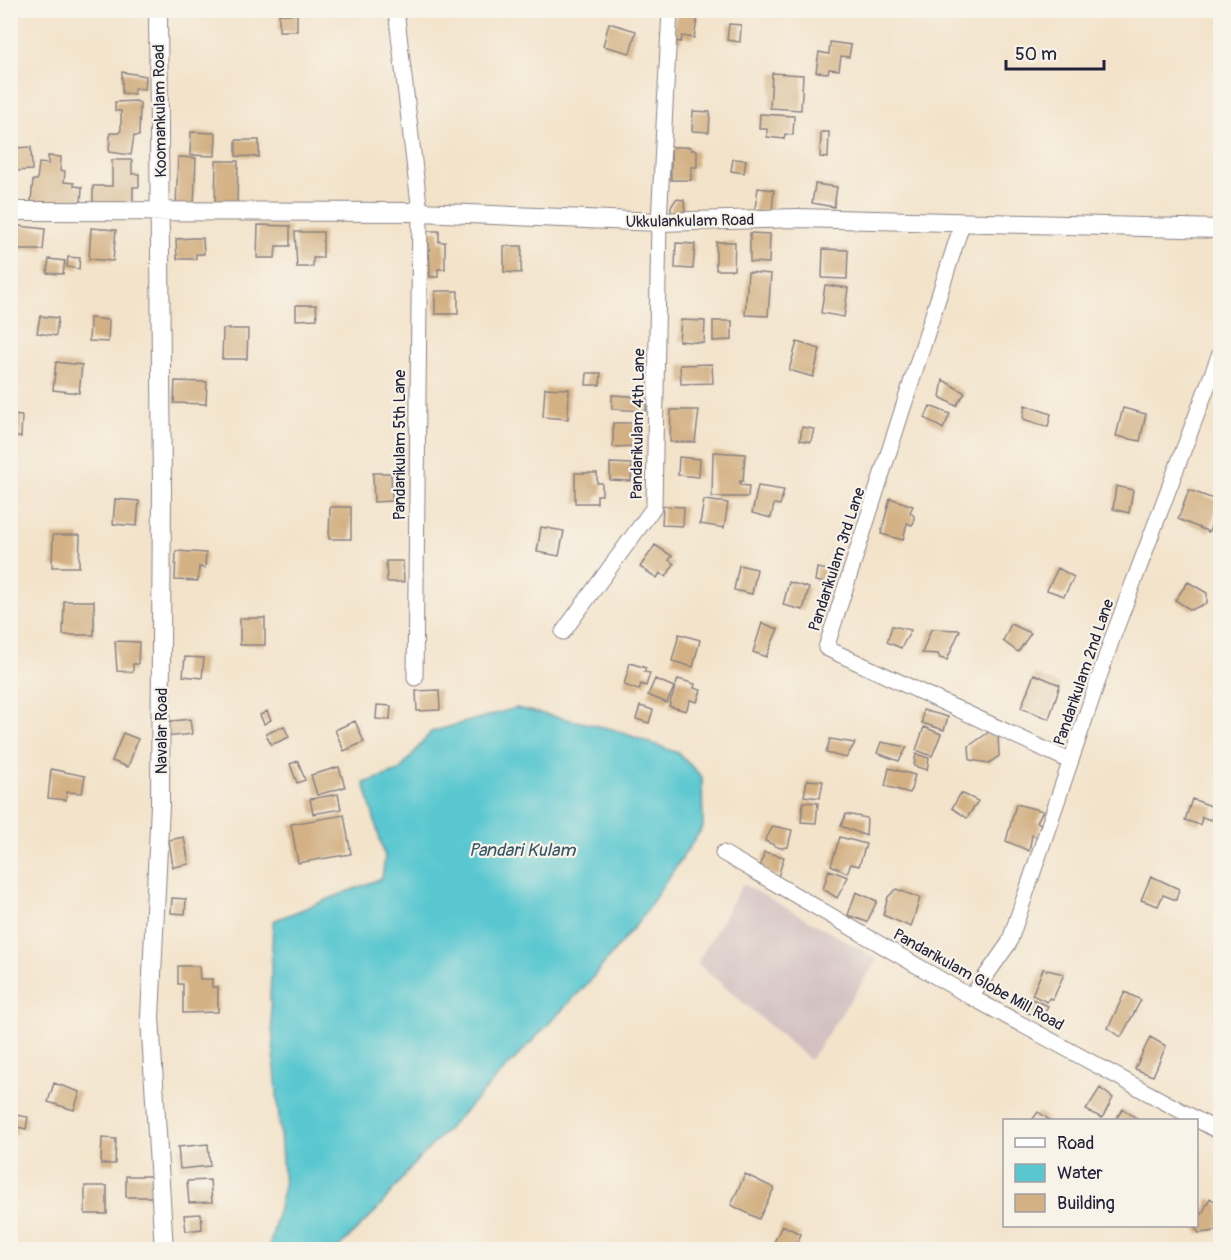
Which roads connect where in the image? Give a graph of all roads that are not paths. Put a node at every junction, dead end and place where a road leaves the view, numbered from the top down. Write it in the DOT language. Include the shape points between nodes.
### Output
graph roads {
  1 [pos="158,10"];
  2 [pos="396,10"];
  3 [pos="670,10"];
  4 [pos="10,211"];
  5 [pos="160,211"];
  6 [pos="420,212"];
  7 [pos="658,222"];
  8 [pos="962,224"];
  9 [pos="1221,229"];
  10 [pos="1221,353"];
  11 [pos="563,632"];
  12 [pos="415,678"];
  13 [pos="1070,761"];
  14 [pos="723,853"];
  15 [pos="971,997"];
  16 [pos="1197,1119"];
  17 [pos="1198,1120"];
  18 [pos="1221,1132"];
  19 [pos="164,1250"];
  1 -- 5 [label="street, Koomankulam Road"];
  2 -- 6 [label="street, Pandarikulam 5th Lane"];
  3 -- 7 [label="street, Pandarikulam 4th Lane"];
  4 -- 5 [label="street, Ukkulankulam Road"];
  5 -- 6 [label="street, Ukkulankulam Road"];
  5 -- 19 [label="street, Navalar Road" via="160,805 150,1017"];
  6 -- 7 [label="street, Ukkulankulam Road"];
  6 -- 12 [label="street, Pandarikulam 5th Lane"];
  7 -- 8 [label="street, Ukkulankulam Road" via="798,218"];
  7 -- 11 [label="street, Pandarikulam 4th Lane" via="654,507"];
  8 -- 9 [label="street, Ukkulankulam Road"];
  8 -- 13 [label="street, Pandarikulam 3rd Lane" via="826,648"];
  10 -- 13 [label="street, Pandarikulam 2nd Lane" via="1116,628"];
  13 -- 15 [label="street, Pandarikulam 2nd Lane" via="1009,943"];
  14 -- 15 [label="street, Pandarikulam Globe Mill Road"];
  15 -- 16 [label="street, Pandarikulam Globe Mill Road"];
  17 -- 18 [label="street, Pandarikulam Globe Mill Road"];
}
